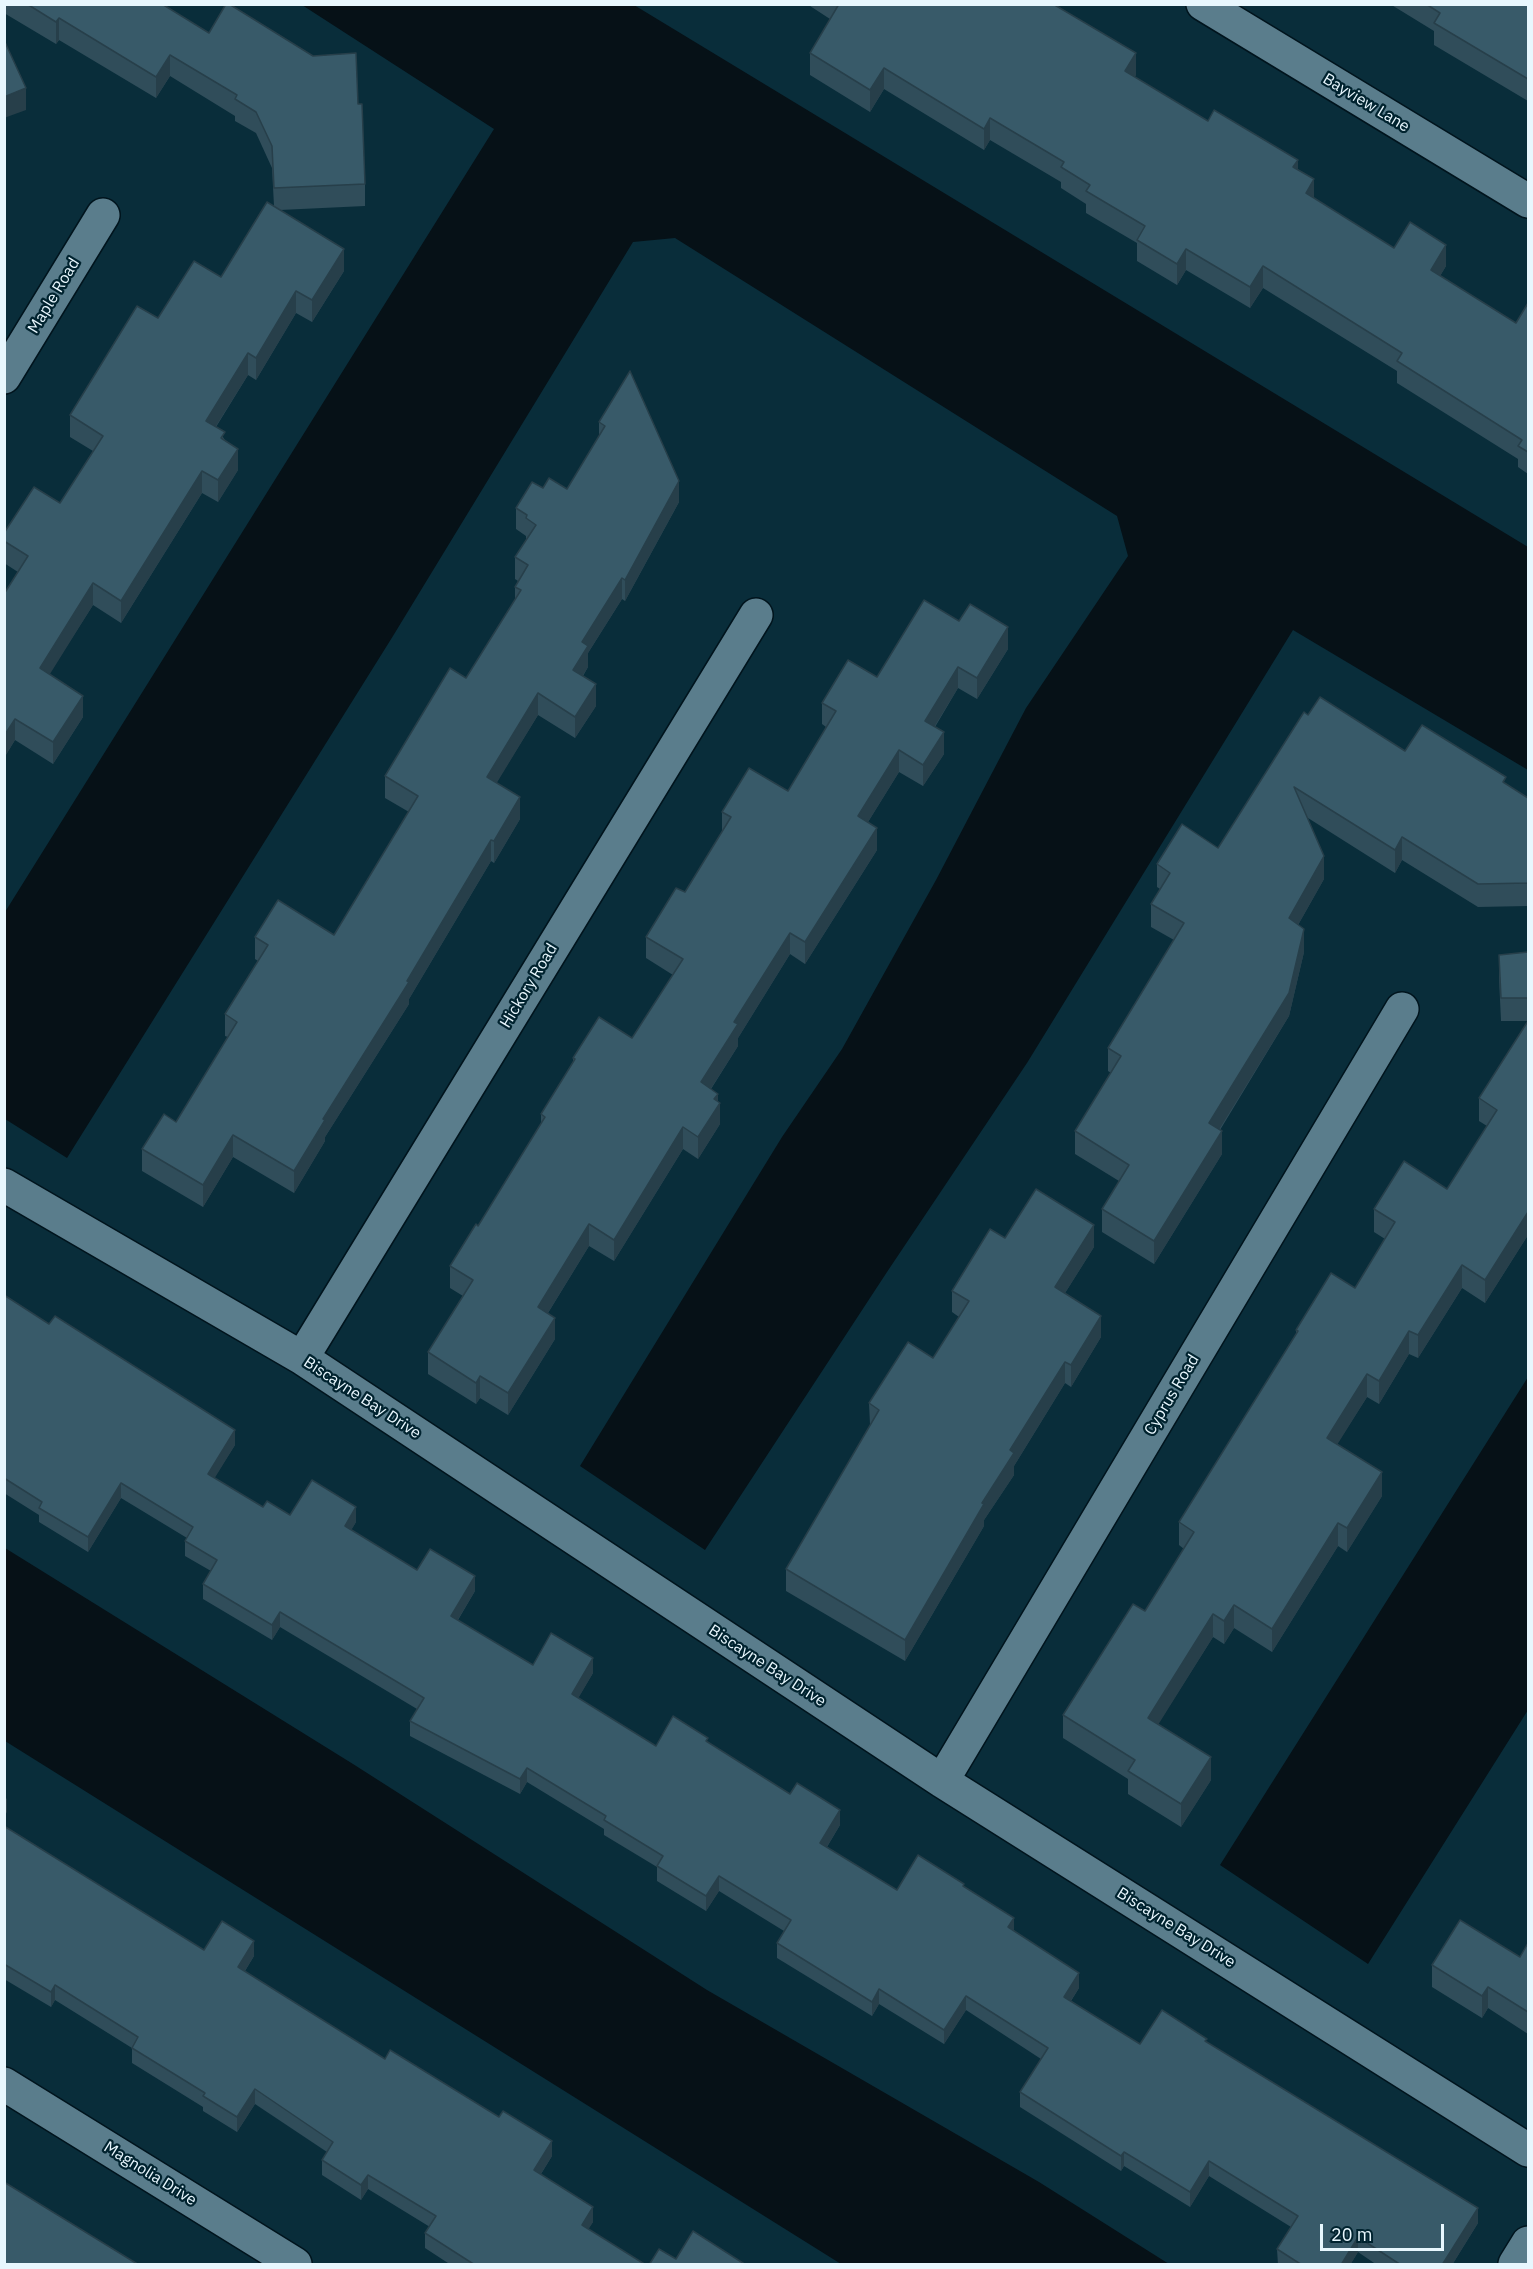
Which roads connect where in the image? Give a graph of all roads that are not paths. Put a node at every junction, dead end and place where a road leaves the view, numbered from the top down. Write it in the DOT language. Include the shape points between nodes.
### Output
graph roads {
  1 [pos="1203,4"];
  2 [pos="1528,201"];
  3 [pos="103,215"];
  4 [pos="4,377"];
  5 [pos="756,615"];
  6 [pos="1402,1010"];
  7 [pos="4,1185"];
  8 [pos="302,1358"];
  9 [pos="942,1781"];
  10 [pos="4,2084"];
  11 [pos="1528,2150"];
  12 [pos="1528,2243"];
  13 [pos="295,2265"];
  14 [pos="1515,2265"];
  1 -- 2 [label="street, Bayview Lane"];
  3 -- 4 [label="street, Maple Road"];
  5 -- 8 [label="street, Hickory Road"];
  6 -- 9 [label="street, Cyprus Road"];
  7 -- 8 [label="street, Biscayne Bay Drive"];
  8 -- 9 [label="street, Biscayne Bay Drive"];
  9 -- 11 [label="street, Biscayne Bay Drive"];
  10 -- 13 [label="street, Magnolia Drive"];
  12 -- 14 [label="street"];
}
